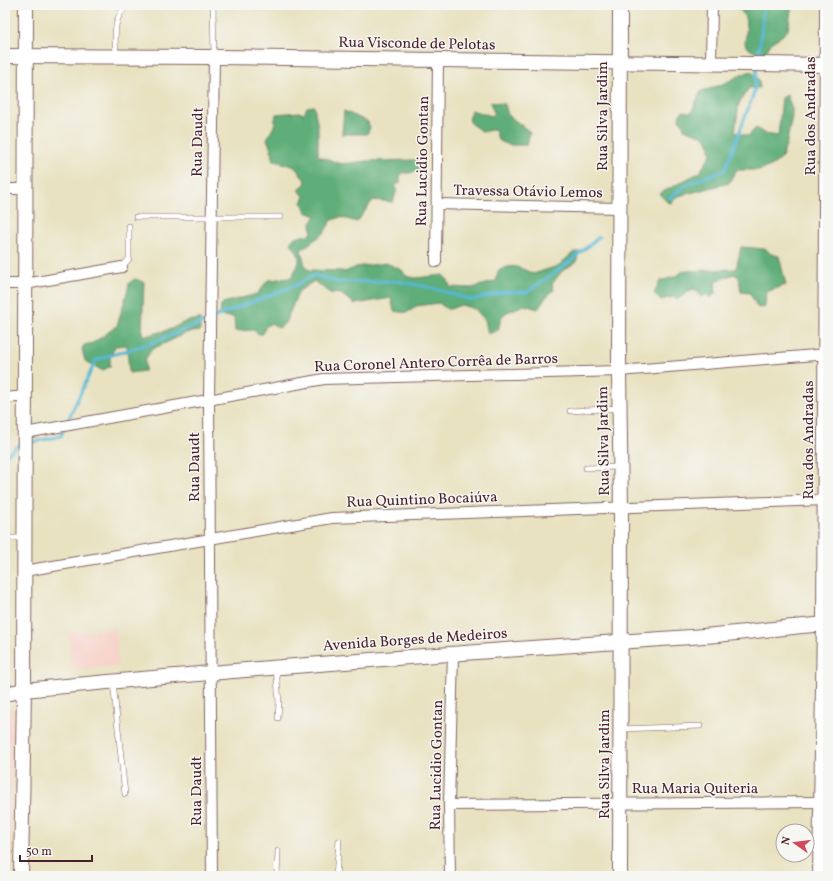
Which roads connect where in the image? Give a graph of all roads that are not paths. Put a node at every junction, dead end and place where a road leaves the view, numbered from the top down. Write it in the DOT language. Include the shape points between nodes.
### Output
graph roads {
  1 [pos="26,5"];
  2 [pos="129,5"];
  3 [pos="213,5"];
  4 [pos="620,5"];
  5 [pos="712,5"];
  6 [pos="828,5"];
  7 [pos="5,56"];
  8 [pos="26,56"];
  9 [pos="116,56"];
  10 [pos="214,57"];
  11 [pos="438,60"];
  12 [pos="619,62"];
  13 [pos="711,63"];
  14 [pos="828,64"];
  15 [pos="5,189"];
  16 [pos="25,189"];
  17 [pos="437,204"];
  18 [pos="619,208"];
  19 [pos="136,217"];
  20 [pos="211,217"];
  21 [pos="281,217"];
  22 [pos="129,226"];
  23 [pos="436,262"];
  24 [pos="122,267"];
  25 [pos="5,284"];
  26 [pos="25,284"];
  27 [pos="826,354"];
  28 [pos="618,371"];
  29 [pos="25,396"];
  30 [pos="5,398"];
  31 [pos="209,400"];
  32 [pos="619,408"];
  33 [pos="570,411"];
  34 [pos="25,433"];
  35 [pos="620,467"];
  36 [pos="586,468"];
  37 [pos="825,500"];
  38 [pos="620,507"];
  39 [pos="826,534"];
  40 [pos="5,538"];
  41 [pos="24,538"];
  42 [pos="210,539"];
  43 [pos="24,571"];
  44 [pos="826,624"];
  45 [pos="621,641"];
  46 [pos="453,654"];
  47 [pos="276,667"];
  48 [pos="211,672"];
  49 [pos="113,681"];
  50 [pos="24,690"];
  51 [pos="5,694"];
  52 [pos="278,718"];
  53 [pos="825,720"];
  54 [pos="700,726"];
  55 [pos="621,729"];
  56 [pos="125,794"];
  57 [pos="821,802"];
  58 [pos="621,804"];
  59 [pos="449,805"];
  60 [pos="339,842"];
  61 [pos="278,851"];
  62 [pos="21,876"];
  63 [pos="212,876"];
  64 [pos="277,876"];
  65 [pos="336,876"];
  66 [pos="450,876"];
  67 [pos="620,876"];
  68 [pos="820,876"];
  1 -- 8 [label="street"];
  2 -- 9 [label="lane" via="119,14 116,25"];
  3 -- 10 [label="lane"];
  4 -- 12 [label="street, Rua Silva Jardim"];
  5 -- 13 [label="street"];
  6 -- 14 [label="street, Rua dos Andradas"];
  7 -- 8 [label="street, Rua Visconde de Pelotas"];
  8 -- 9 [label="street, Rua Visconde de Pelotas"];
  8 -- 16 [label="street"];
  9 -- 10 [label="street, Rua Visconde de Pelotas"];
  10 -- 11 [label="street, Rua Visconde de Pelotas"];
  10 -- 20 [label="street, Rua Daudt"];
  11 -- 12 [label="street, Rua Visconde de Pelotas"];
  11 -- 17 [label="street, Rua Lucidio Gontan"];
  12 -- 13 [label="street, Rua Visconde de Pelotas"];
  12 -- 18 [label="street, Rua Silva Jardim"];
  13 -- 14 [label="street, Rua Visconde de Pelotas"];
  14 -- 27 [label="street, Rua dos Andradas"];
  15 -- 16 [label="street"];
  16 -- 26 [label="street"];
  17 -- 18 [label="street, Travessa Otávio Lemos"];
  17 -- 23 [label="street, Rua Lucidio Gontan"];
  18 -- 28 [label="street, Rua Silva Jardim"];
  19 -- 20 [label="lane"];
  20 -- 21 [label="lane"];
  20 -- 31 [label="street, Rua Daudt"];
  22 -- 24 [label="lane" via="129,258"];
  24 -- 26 [label="street"];
  25 -- 26 [label="street"];
  26 -- 29 [label="street"];
  27 -- 28 [label="street, Rua Coronel Antero Corrêa de Barros"];
  27 -- 37 [label="street, Rua dos Andradas"];
  28 -- 31 [label="street, Rua Coronel Antero Corrêa de Barros" via="324,379"];
  28 -- 32 [label="street, Rua Silva Jardim"];
  29 -- 30 [label="street"];
  29 -- 34 [label="street"];
  31 -- 34 [label="street, Rua Coronel Antero Corrêa de Barros"];
  31 -- 42 [label="street, Rua Daudt"];
  32 -- 33 [label="lane"];
  32 -- 35 [label="street, Rua Silva Jardim"];
  34 -- 41 [label="street"];
  35 -- 36 [label="lane"];
  35 -- 38 [label="street, Rua Silva Jardim"];
  37 -- 38 [label="street, Rua Quintino Bocaiúva"];
  37 -- 39 [label="street, Rua dos Andradas"];
  38 -- 42 [label="street, Rua Quintino Bocaiúva" via="332,518"];
  38 -- 45 [label="street, Rua Silva Jardim"];
  39 -- 44 [label="street, Rua dos Andradas"];
  40 -- 41 [label="lane"];
  41 -- 43 [label="street"];
  42 -- 43 [label="street, Rua Quintino Bocaiúva"];
  42 -- 48 [label="street, Rua Daudt"];
  43 -- 50 [label="street"];
  44 -- 45 [label="street, Avenida Borges de Medeiros"];
  44 -- 53 [label="street, Rua dos Andradas"];
  45 -- 46 [label="street, Avenida Borges de Medeiros"];
  45 -- 55 [label="street, Rua Silva Jardim"];
  46 -- 47 [label="street, Avenida Borges de Medeiros"];
  46 -- 59 [label="street, Rua Lucidio Gontan"];
  47 -- 48 [label="street, Avenida Borges de Medeiros"];
  47 -- 52 [label="lane"];
  48 -- 49 [label="street, Avenida Borges de Medeiros"];
  48 -- 63 [label="street, Rua Daudt"];
  49 -- 50 [label="street, Avenida Borges de Medeiros"];
  49 -- 56 [label="lane"];
  50 -- 51 [label="street, Avenida Borges de Medeiros"];
  50 -- 62 [label="street"];
  53 -- 57 [label="street, Rua dos Andradas"];
  54 -- 55 [label="lane"];
  55 -- 58 [label="street, Rua Silva Jardim"];
  57 -- 58 [label="street, Rua Maria Quiteria"];
  57 -- 68 [label="street, Rua dos Andradas"];
  58 -- 59 [label="street, Rua Maria Quiteria"];
  58 -- 67 [label="street, Rua Silva Jardim"];
  59 -- 66 [label="street, Rua Lucidio Gontan"];
  60 -- 65 [label="lane"];
  61 -- 64 [label="lane"];
}
